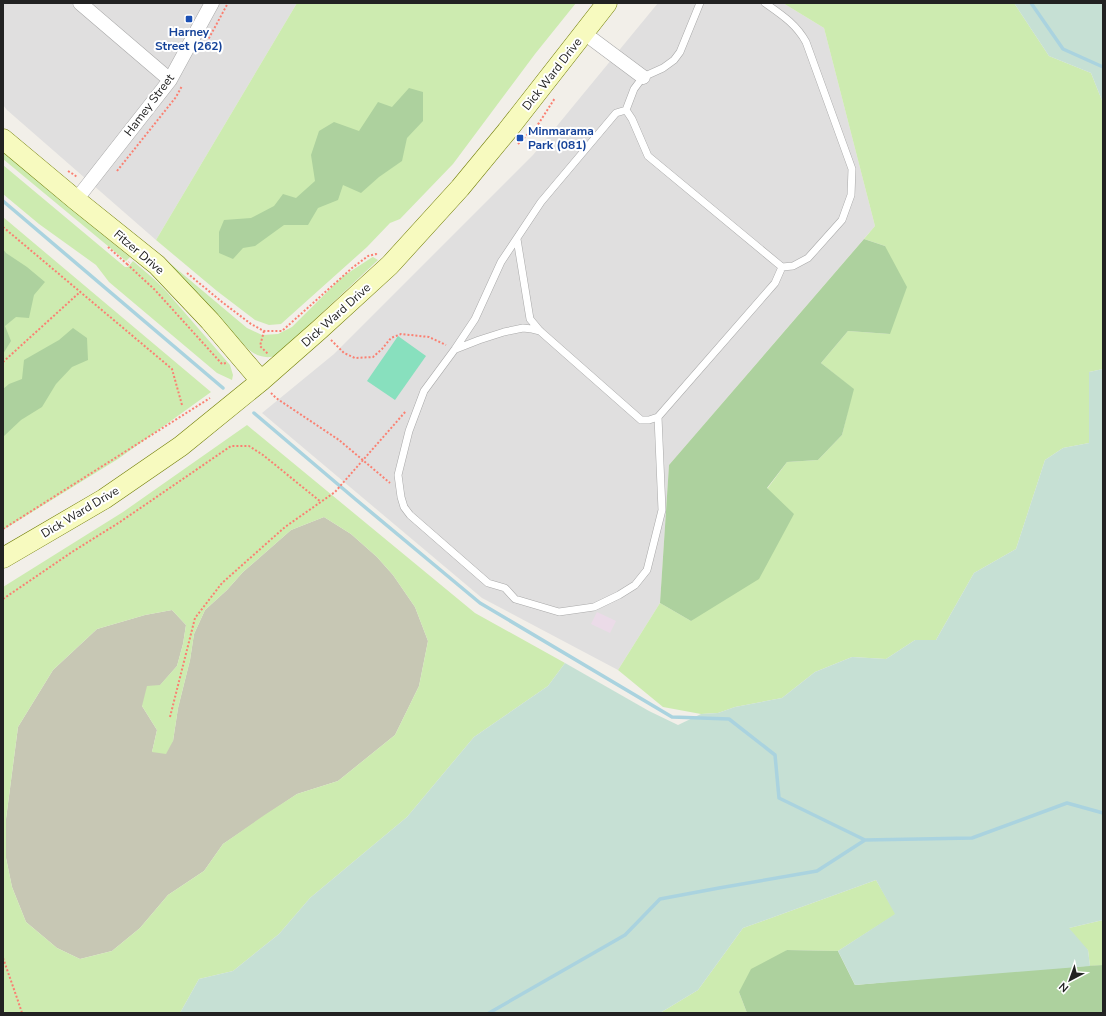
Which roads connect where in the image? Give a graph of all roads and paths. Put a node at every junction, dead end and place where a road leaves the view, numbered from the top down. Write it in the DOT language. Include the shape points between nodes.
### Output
graph roads {
  1 [pos="80,3"];
  2 [pos="212,3"];
  3 [pos="607,3"];
  4 [pos="700,3"];
  5 [pos="765,3"];
  6 [pos="584,32"];
  7 [pos="643,77"];
  8 [pos="170,80"];
  9 [pos="626,110"];
  10 [pos="3,139"];
  11 [pos="76,200"];
  12 [pos="3,227"];
  13 [pos="517,239"];
  14 [pos="103,244"];
  15 [pos="133,257"];
  16 [pos="389,266"];
  17 [pos="782,267"];
  18 [pos="188,273"];
  19 [pos="80,292"];
  20 [pos="264,331"];
  21 [pos="540,331"];
  22 [pos="331,340"];
  23 [pos="455,349"];
  24 [pos="272,357"];
  25 [pos="3,362"];
  26 [pos="227,362"];
  27 [pos="266,387"];
  28 [pos="210,398"];
  29 [pos="182,405"];
  30 [pos="408,408"];
  31 [pos="658,417"];
  32 [pos="362,460"];
  33 [pos="399,486"];
  34 [pos="320,502"];
  35 [pos="3,529"];
  36 [pos="3,558"];
  37 [pos="3,599"];
  38 [pos="170,717"];
  39 [pos="3,958"];
  40 [pos="22,1013"];
  1 -- 8 [label="street"];
  2 -- 8 [label="street, Hamey Street"];
  3 -- 6 [label="street, Dick Ward Drive"];
  4 -- 7 [label="lane" via="680,52 674,60"];
  5 -- 17 [label="lane" via="795,26 806,42 852,169 851,195 842,220 808,258 793,266"];
  6 -- 7 [label="street"];
  6 -- 16 [label="street, Dick Ward Drive" via="507,131"];
  7 -- 9 [label="lane" via="634,89"];
  8 -- 11 [label="street, Hamey Street"];
  9 -- 13 [label="lane" via="616,113 601,130 541,202"];
  9 -- 17 [label="lane" via="648,156"];
  10 -- 11 [label="street, Fitzer Drive"];
  11 -- 15 [label="street, Fitzer Drive"];
  12 -- 19 [label="path"];
  13 -- 21 [label="lane" via="530,318"];
  13 -- 23 [label="lane" via="501,262 474,319"];
  14 -- 15 [label="path"];
  15 -- 26 [label="path" via="154,290 222,364"];
  15 -- 27 [label="street, Fitzer Drive" via="157,265 210,321"];
  16 -- 20 [label="path" via="376,254 368,256 282,330"];
  16 -- 27 [label="street, Dick Ward Drive" via="319,330"];
  17 -- 31 [label="lane" via="775,283"];
  18 -- 20 [label="path" via="222,302"];
  19 -- 25 [label="path"];
  19 -- 29 [label="path" via="172,369"];
  20 -- 24 [label="path" via="260,346"];
  21 -- 23 [label="lane" via="523,328 504,332"];
  21 -- 31 [label="lane" via="641,420"];
  22 -- 23 [label="path" via="344,353 355,358 373,357 391,338 401,334 429,337"];
  23 -- 33 [label="lane" via="424,391 409,431 398,475"];
  27 -- 32 [label="path" via="276,398 338,440"];
  27 -- 36 [label="street, Dick Ward Drive" via="238,400 181,446 104,499"];
  28 -- 35 [label="path"];
  30 -- 32 [label="path"];
  31 -- 33 [label="lane" via="662,510 647,570 635,585 594,607 559,612 515,599 506,588 488,583 410,515 404,507"];
  32 -- 33 [label="path" via="390,483"];
  32 -- 34 [label="path" via="337,489"];
  34 -- 37 [label="path" via="263,454 249,446 231,446"];
  34 -- 38 [label="path" via="285,527 222,583 195,618"];
  39 -- 40 [label="path"];
}
